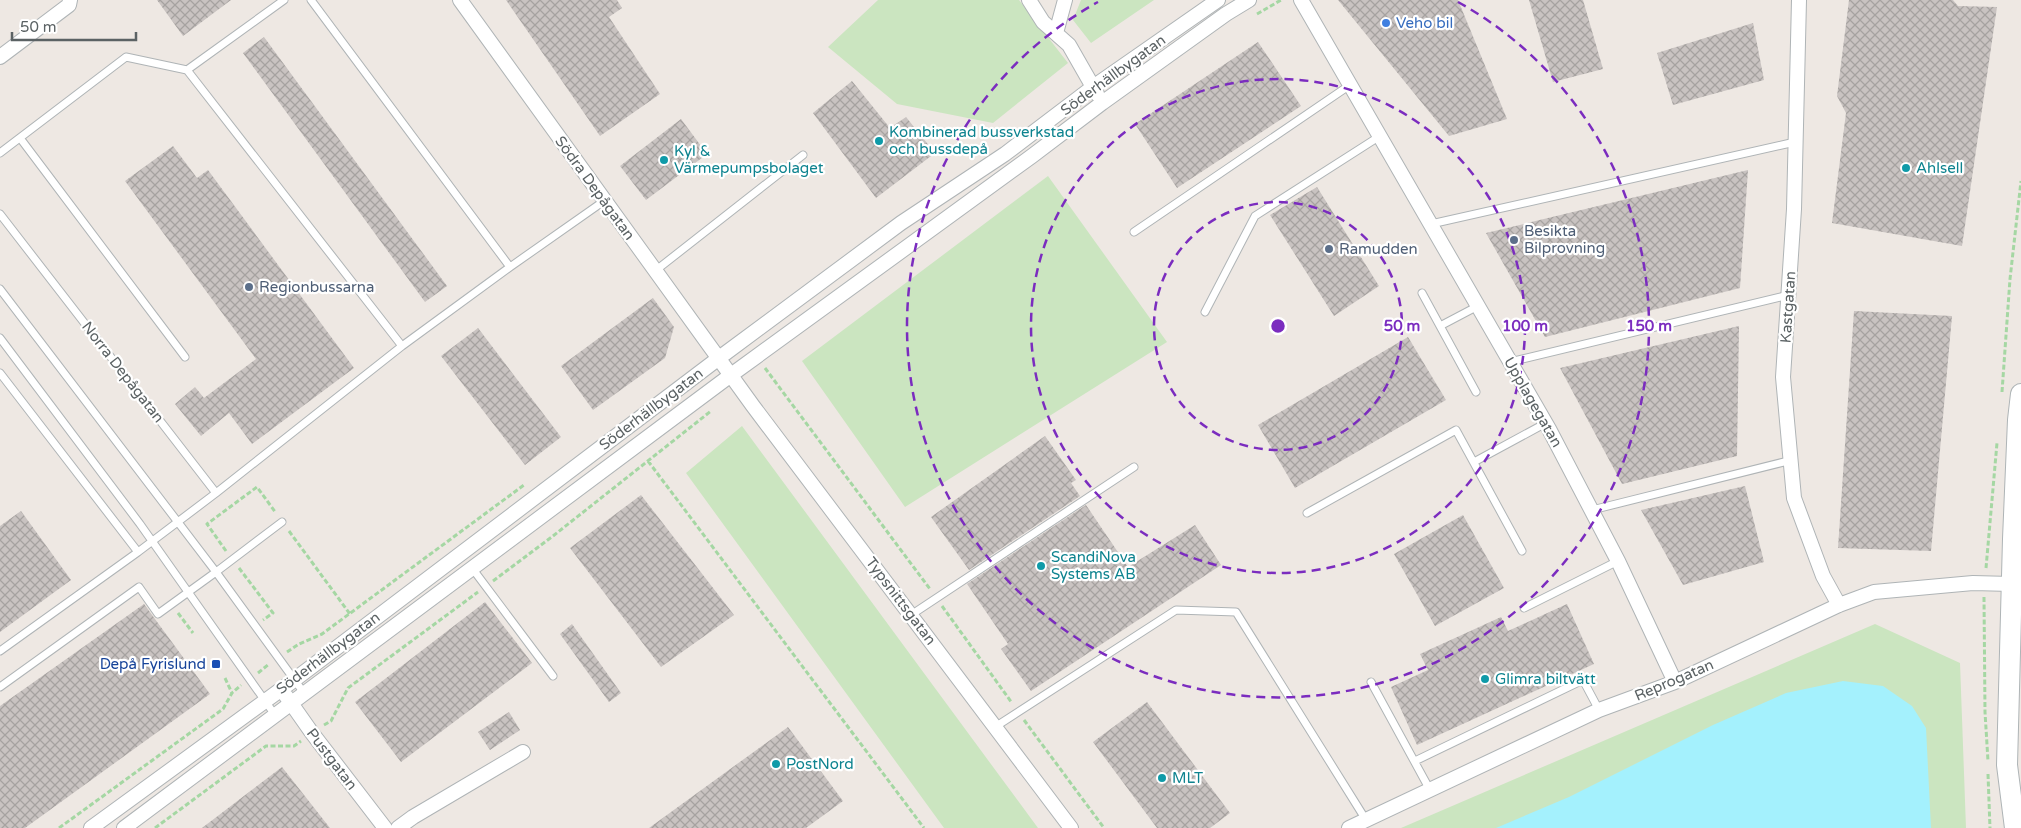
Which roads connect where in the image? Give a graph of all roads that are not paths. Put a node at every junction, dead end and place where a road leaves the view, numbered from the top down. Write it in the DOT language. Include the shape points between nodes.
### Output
graph roads {
  1 [pos="70,0"];
  2 [pos="284,0"];
  3 [pos="311,0"];
  4 [pos="460,0"];
  5 [pos="1029,0"];
  6 [pos="1065,0"];
  7 [pos="1218,0"];
  8 [pos="1249,0"];
  9 [pos="1301,0"];
  10 [pos="1798,0"];
  11 [pos="1056,33"];
  12 [pos="0,57"];
  13 [pos="187,70"];
  14 [pos="1350,85"];
  15 [pos="1093,87"];
  16 [pos="1102,103"];
  17 [pos="1380,136"];
  18 [pos="20,138"];
  19 [pos="1795,142"];
  20 [pos="0,153"];
  21 [pos="803,155"];
  22 [pos="604,201"];
  23 [pos="0,214"];
  24 [pos="1431,224"];
  25 [pos="1134,232"];
  26 [pos="510,267"];
  27 [pos="655,271"];
  28 [pos="0,289"];
  29 [pos="1422,293"];
  30 [pos="1789,295"];
  31 [pos="1478,306"];
  32 [pos="1205,312"];
  33 [pos="1440,326"];
  34 [pos="0,338"];
  35 [pos="402,346"];
  36 [pos="185,357"];
  37 [pos="719,358"];
  38 [pos="1510,362"];
  39 [pos="0,373"];
  40 [pos="731,375"];
  41 [pos="1476,392"];
  42 [pos="2021,394"];
  43 [pos="2020,420"];
  44 [pos="1546,423"];
  45 [pos="1792,460"];
  46 [pos="1474,462"];
  47 [pos="1134,467"];
  48 [pos="216,493"];
  49 [pos="1592,510"];
  50 [pos="1307,513"];
  51 [pos="177,522"];
  52 [pos="282,522"];
  53 [pos="152,541"];
  54 [pos="1522,551"];
  55 [pos="138,552"];
  56 [pos="1618,561"];
  57 [pos="472,567"];
  58 [pos="216,572"];
  59 [pos="2016,585"];
  60 [pos="189,592"];
  61 [pos="1839,605"];
  62 [pos="1524,608"];
  63 [pos="911,615"];
  64 [pos="0,651"];
  65 [pos="553,676"];
  66 [pos="294,680"];
  67 [pos="1371,682"];
  68 [pos="1675,682"];
  69 [pos="0,687"];
  70 [pos="281,689"];
  71 [pos="304,693"];
  72 [pos="265,701"];
  73 [pos="291,703"];
  74 [pos="1599,710"];
  75 [pos="275,715"];
  76 [pos="995,727"];
  77 [pos="522,752"];
  78 [pos="1415,761"];
  79 [pos="1430,790"];
  80 [pos="1366,820"];
  81 [pos="92,828"];
  82 [pos="124,828"];
  83 [pos="385,828"];
  84 [pos="398,828"];
  85 [pos="1071,828"];
  86 [pos="1350,828"];
  87 [pos="2015,828"];
  1 -- 12 [label="street" via="69,5"];
  2 -- 13 [label="lane"];
  3 -- 26 [label="lane"];
  4 -- 22 [label="street, Södra Depågatan"];
  5 -- 11 [label="street" via="1043,22"];
  6 -- 11 [label="street"];
  7 -- 15 [label="street, Söderhällbygatan"];
  8 -- 16 [label="street, Söderhällbygatan"];
  9 -- 14 [label="street, Upplagegatan"];
  10 -- 19 [label="street, Kastgatan"];
  11 -- 15 [label="street" via="1069,45"];
  13 -- 18 [label="lane" via="126,57"];
  13 -- 35 [label="lane"];
  14 -- 17 [label="street, Upplagegatan"];
  14 -- 25 [label="lane"];
  15 -- 16 [label="street"];
  15 -- 37 [label="street, Söderhällbygatan" via="1005,154 901,223"];
  16 -- 40 [label="street, Söderhällbygatan"];
  17 -- 24 [label="street, Upplagegatan"];
  17 -- 32 [label="lane" via="1255,216"];
  18 -- 20 [label="lane"];
  18 -- 36 [label="lane"];
  19 -- 24 [label="lane"];
  19 -- 30 [label="street, Kastgatan"];
  21 -- 27 [label="lane"];
  22 -- 26 [label="lane"];
  22 -- 27 [label="street, Södra Depågatan"];
  23 -- 48 [label="lane, Norra Depågatan"];
  24 -- 31 [label="street, Upplagegatan"];
  26 -- 35 [label="lane"];
  27 -- 37 [label="street, Södra Depågatan"];
  28 -- 51 [label="lane"];
  29 -- 33 [label="lane"];
  30 -- 38 [label="lane"];
  30 -- 45 [label="street, Kastgatan" via="1783,378"];
  31 -- 33 [label="lane"];
  31 -- 38 [label="street, Upplagegatan"];
  33 -- 41 [label="lane"];
  34 -- 53 [label="lane"];
  35 -- 48 [label="lane"];
  37 -- 40 [label="street, Södra Depågatan"];
  37 -- 66 [label="street, Söderhällbygatan"];
  38 -- 44 [label="street, Upplagegatan"];
  39 -- 55 [label="lane"];
  40 -- 57 [label="street, Söderhällbygatan"];
  40 -- 63 [label="street, Typsnittsgatan"];
  42 -- 43 [label="main road"];
  43 -- 59 [label="main road"];
  44 -- 46 [label="lane"];
  44 -- 49 [label="street, Upplagegatan"];
  45 -- 49 [label="lane"];
  45 -- 61 [label="street, Kastgatan" via="1794,498 1823,576"];
  46 -- 50 [label="lane" via="1456,430"];
  46 -- 54 [label="lane"];
  47 -- 63 [label="lane"];
  48 -- 51 [label="lane"];
  49 -- 56 [label="street, Upplagegatan"];
  51 -- 53 [label="lane"];
  51 -- 58 [label="lane"];
  52 -- 58 [label="lane"];
  53 -- 55 [label="lane"];
  53 -- 60 [label="lane"];
  55 -- 64 [label="lane"];
  56 -- 62 [label="lane"];
  56 -- 68 [label="street, Upplagegatan"];
  57 -- 65 [label="lane"];
  57 -- 71 [label="street, Söderhällbygatan"];
  58 -- 60 [label="lane"];
  58 -- 66 [label="lane"];
  59 -- 61 [label="street, Reprogatan" via="1973,583 1874,592"];
  59 -- 87 [label="main road" via="2007,764"];
  60 -- 69 [label="lane" via="158,614 139,587"];
  60 -- 72 [label="lane"];
  61 -- 68 [label="street, Reprogatan"];
  63 -- 76 [label="street, Typsnittsgatan"];
  66 -- 70 [label="street, Söderhällbygatan"];
  66 -- 71 [label="lane"];
  67 -- 78 [label="lane"];
  68 -- 74 [label="street, Reprogatan"];
  70 -- 72 [label="street, Söderhällbygatan"];
  70 -- 73 [label="street, Pustgatan"];
  71 -- 73 [label="street, Söderhällbygatan"];
  72 -- 75 [label="lane"];
  72 -- 81 [label="street, Söderhällbygatan"];
  73 -- 75 [label="street, Söderhällbygatan"];
  73 -- 83 [label="street, Pustgatan"];
  74 -- 78 [label="lane" via="1583,680"];
  74 -- 79 [label="street, Reprogatan"];
  75 -- 82 [label="street, Söderhällbygatan"];
  76 -- 80 [label="lane" via="1176,610 1236,612"];
  76 -- 85 [label="street, Typsnittsgatan"];
  77 -- 84 [label="street"];
  78 -- 79 [label="lane"];
  79 -- 80 [label="street, Reprogatan"];
  80 -- 86 [label="street, Reprogatan"];
}
